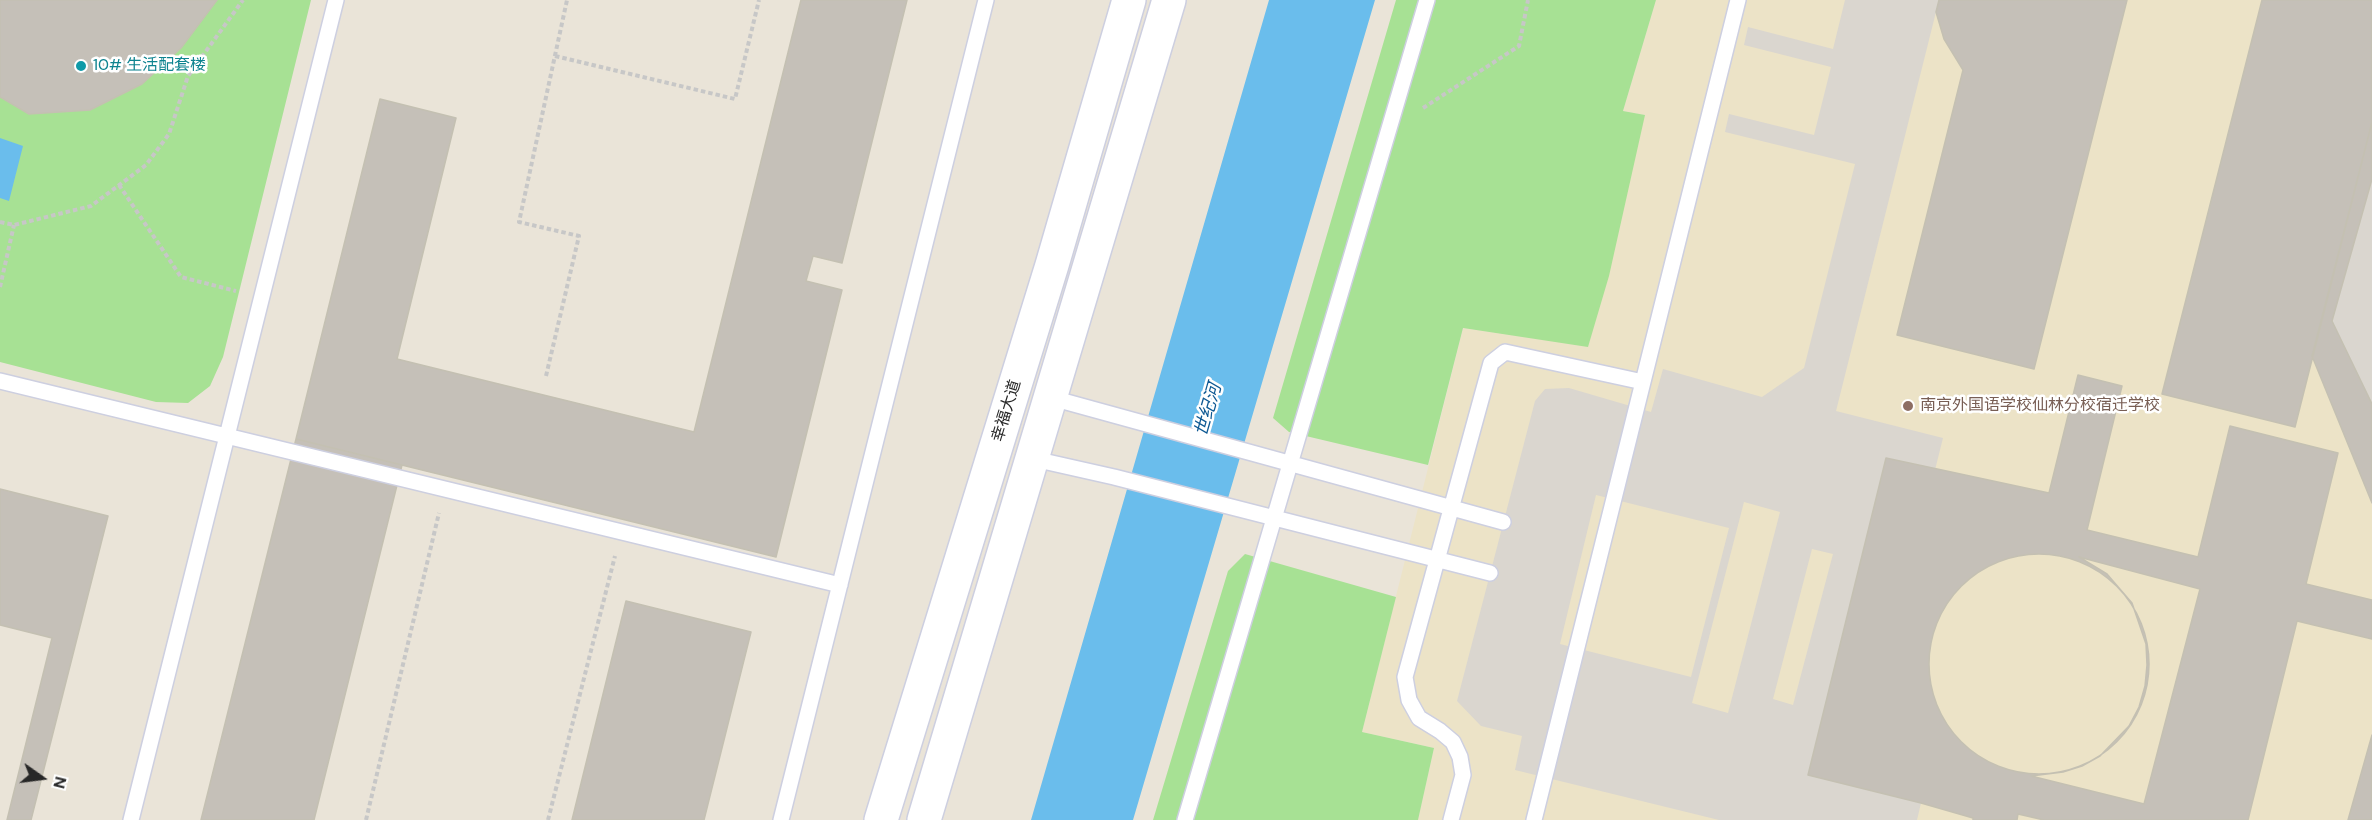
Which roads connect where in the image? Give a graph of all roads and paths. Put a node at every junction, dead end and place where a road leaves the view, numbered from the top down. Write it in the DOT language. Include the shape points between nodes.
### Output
graph roads {
  1 [pos="243,0"];
  2 [pos="336,0"];
  3 [pos="567,0"];
  4 [pos="759,0"];
  5 [pos="986,0"];
  6 [pos="1129,0"];
  7 [pos="1169,0"];
  8 [pos="1426,0"];
  9 [pos="1738,0"];
  10 [pos="555,56"];
  11 [pos="119,185"];
  12 [pos="0,222"];
  13 [pos="14,225"];
  14 [pos="0,287"];
  15 [pos="262,298"];
  16 [pos="546,376"];
  17 [pos="0,381"];
  18 [pos="1643,382"];
  19 [pos="1052,398"];
  20 [pos="227,436"];
  21 [pos="1034,459"];
  22 [pos="1289,464"];
  23 [pos="444,489"];
  24 [pos="1451,508"];
  25 [pos="1273,519"];
  26 [pos="1503,522"];
  27 [pos="621,532"];
  28 [pos="1437,560"];
  29 [pos="1490,573"];
  30 [pos="840,585"];
  31 [pos="131,820"];
  32 [pos="366,820"];
  33 [pos="548,820"];
  34 [pos="781,820"];
  35 [pos="880,820"];
  36 [pos="924,820"];
  37 [pos="1185,820"];
  38 [pos="1451,820"];
  39 [pos="1534,820"];
  1 -- 11 [label="path" via="188,76 169,134 146,165"];
  2 -- 15 [label="lane"];
  3 -- 10 [label="path"];
  4 -- 10 [label="path" via="735,99"];
  5 -- 30 [label="lane"];
  6 -- 35 [label="main road, 幸福大道" via="1052,266"];
  7 -- 19 [label="main road"];
  8 -- 22 [label="lane"];
  9 -- 18 [label="lane"];
  10 -- 16 [label="path" via="519,222 579,236"];
  11 -- 13 [label="path" via="91,206"];
  11 -- 15 [label="path" via="181,277"];
  12 -- 13 [label="path"];
  13 -- 14 [label="path"];
  15 -- 20 [label="lane"];
  17 -- 20 [label="lane"];
  18 -- 24 [label="lane" via="1505,352 1491,363"];
  18 -- 39 [label="lane"];
  19 -- 21 [label="main road"];
  19 -- 22 [label="lane"];
  20 -- 23 [label="lane"];
  20 -- 31 [label="lane"];
  21 -- 25 [label="lane"];
  21 -- 36 [label="main road"];
  22 -- 24 [label="lane"];
  22 -- 25 [label="lane"];
  23 -- 27 [label="lane"];
  23 -- 32 [label="path"];
  24 -- 26 [label="lane"];
  24 -- 28 [label="lane"];
  25 -- 28 [label="lane"];
  25 -- 37 [label="lane"];
  27 -- 30 [label="lane"];
  27 -- 33 [label="path"];
  28 -- 29 [label="lane"];
  28 -- 38 [label="lane" via="1405,676 1409,700 1419,717 1453,742 1460,757 1463,776"];
  30 -- 34 [label="lane"];
}
